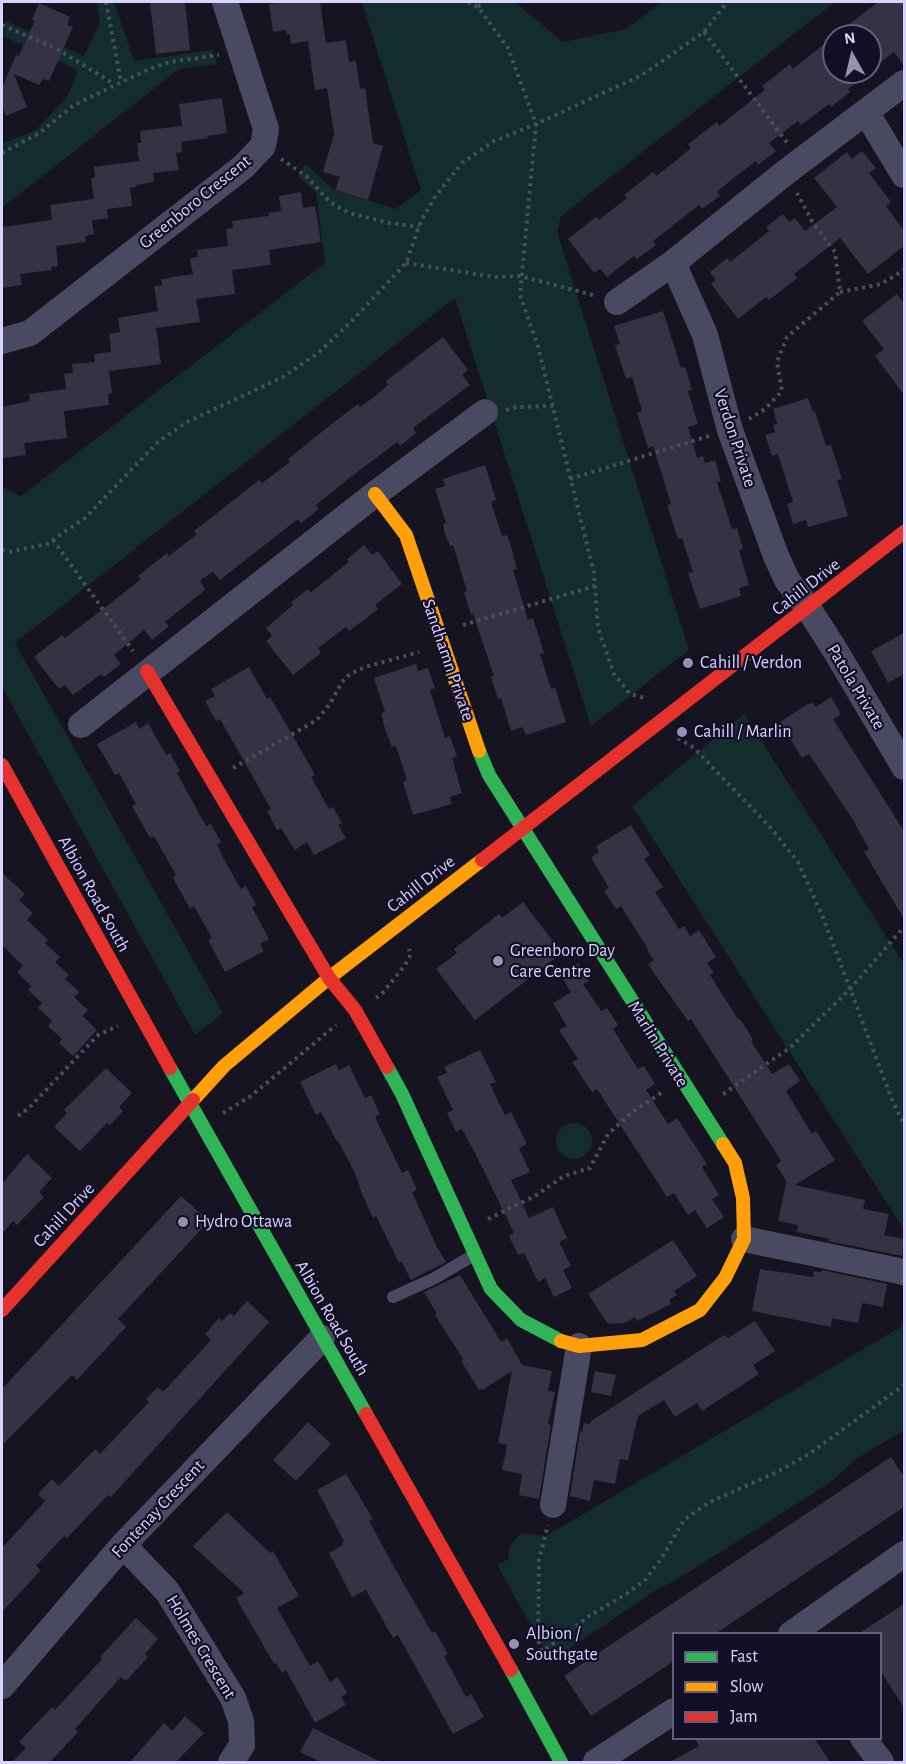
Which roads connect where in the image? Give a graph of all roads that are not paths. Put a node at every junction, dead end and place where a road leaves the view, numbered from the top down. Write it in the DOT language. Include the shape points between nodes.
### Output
graph roads {
  1 [pos="225,2"];
  2 [pos="904,83"];
  3 [pos="866,112"];
  4 [pos="904,175"];
  5 [pos="673,262"];
  6 [pos="617,302"];
  7 [pos="2,341"];
  8 [pos="485,412"];
  9 [pos="375,494"];
  10 [pos="904,532"];
  11 [pos="808,608"];
  12 [pos="147,671"];
  13 [pos="81,725"];
  14 [pos="2,765"];
  15 [pos="904,767"];
  16 [pos="521,828"];
  17 [pos="329,978"];
  18 [pos="190,1104"];
  19 [pos="744,1239"];
  20 [pos="475,1254"];
  21 [pos="904,1272"];
  22 [pos="393,1297"];
  23 [pos="2,1310"];
  24 [pos="322,1338"];
  25 [pos="579,1346"];
  26 [pos="553,1505"];
  27 [pos="123,1545"];
  28 [pos="904,1554"];
  29 [pos="794,1632"];
  30 [pos="2,1686"];
  31 [pos="672,1712"];
  32 [pos="864,1740"];
  33 [pos="231,1762"];
  34 [pos="561,1762"];
  35 [pos="596,1762"];
  36 [pos="881,1762"];
  1 -- 7 [label="street, Greenboro Crescent" via="267,129 263,146 243,167 30,333"];
  2 -- 3 [label="street"];
  3 -- 4 [label="street"];
  3 -- 5 [label="street"];
  5 -- 6 [label="street"];
  5 -- 11 [label="street, Verdon Private" via="705,335 730,430 776,556 787,580"];
  8 -- 9 [label="street"];
  9 -- 12 [label="street"];
  9 -- 16 [label="street, Sandhamn Private" via="406,535 489,775"];
  10 -- 11 [label="street, Cahill Drive"];
  11 -- 15 [label="street, Patola Private"];
  11 -- 16 [label="street, Cahill Drive"];
  12 -- 13 [label="street"];
  12 -- 17 [label="street"];
  14 -- 18 [label="street, Albion Road South"];
  16 -- 17 [label="street, Cahill Drive"];
  16 -- 19 [label="street, Marlin Private" via="735,1164 743,1198"];
  17 -- 18 [label="street, Cahill Drive" via="225,1066"];
  17 -- 20 [label="street, Marlin Private" via="355,1010 402,1095"];
  18 -- 23 [label="street, Cahill Drive"];
  18 -- 24 [label="street, Albion Road South"];
  19 -- 21 [label="street"];
  19 -- 25 [label="street, Marlin Private" via="724,1278 700,1310 642,1340"];
  20 -- 22 [label="lane"];
  20 -- 25 [label="street, Marlin Private" via="491,1289 521,1320 559,1341"];
  24 -- 27 [label="street, Fontenay Crescent"];
  24 -- 34 [label="street, Albion Road South"];
  25 -- 26 [label="street"];
  27 -- 30 [label="street, Fontenay Crescent"];
  27 -- 33 [label="street, Holmes Crescent" via="167,1591 233,1698 241,1721 242,1745"];
  28 -- 29 [label="street"];
  31 -- 35 [label="street"];
  32 -- 36 [label="street"];
}
